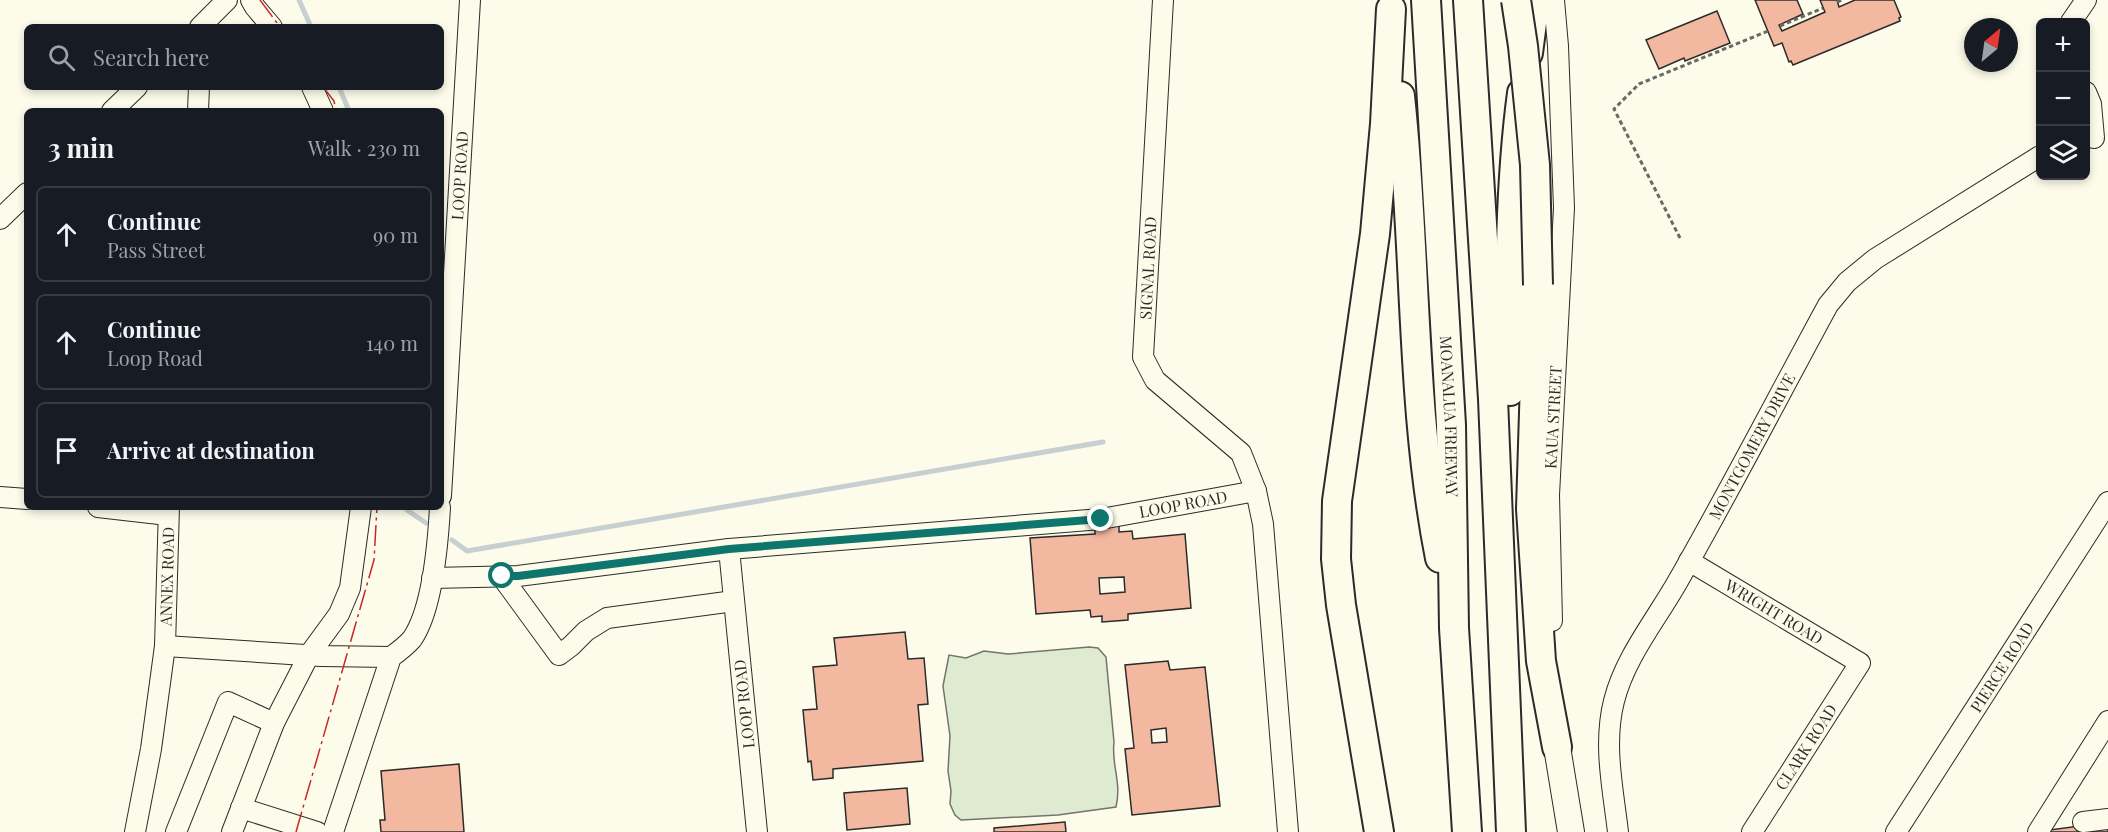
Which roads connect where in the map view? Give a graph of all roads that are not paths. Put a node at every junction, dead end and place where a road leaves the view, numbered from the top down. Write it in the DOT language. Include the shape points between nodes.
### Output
graph roads {
  1 [pos="226,0"];
  2 [pos="251,0"];
  3 [pos="470,0"];
  4 [pos="1163,0"];
  5 [pos="1426,0"];
  6 [pos="1467,0"];
  7 [pos="1516,0"];
  8 [pos="1535,0"];
  9 [pos="1554,0"];
  10 [pos="2086,0"];
  11 [pos="1390,5"];
  12 [pos="2073,18"];
  13 [pos="204,24"];
  14 [pos="269,24"];
  15 [pos="134,90"];
  16 [pos="199,90"];
  17 [pos="313,90"];
  18 [pos="2090,102"];
  19 [pos="115,108"];
  20 [pos="198,108"];
  21 [pos="322,108"];
  22 [pos="2096,138"];
  23 [pos="2036,158"];
  24 [pos="24,196"];
  25 [pos="0,219"];
  26 [pos="444,445"];
  27 [pos="1256,491"];
  28 [pos="0,496"];
  29 [pos="24,499"];
  30 [pos="2108,502"];
  31 [pos="151,510"];
  32 [pos="361,510"];
  33 [pos="440,510"];
  34 [pos="169,511"];
  35 [pos="729,549"];
  36 [pos="1501,561"];
  37 [pos="1689,561"];
  38 [pos="502,576"];
  39 [pos="432,578"];
  40 [pos="734,601"];
  41 [pos="1454,628"];
  42 [pos="165,646"];
  43 [pos="309,655"];
  44 [pos="391,657"];
  45 [pos="1860,663"];
  46 [pos="273,723"];
  47 [pos="2106,730"];
  48 [pos="1557,747"];
  49 [pos="241,808"];
  50 [pos="2108,819"];
  51 [pos="2083,822"];
  52 [pos="135,832"];
  53 [pos="176,832"];
  54 [pos="232,832"];
  55 [pos="317,832"];
  56 [pos="333,832"];
  57 [pos="757,832"];
  58 [pos="1288,832"];
  59 [pos="1379,832"];
  60 [pos="1467,832"];
  61 [pos="1511,832"];
  62 [pos="1571,832"];
  63 [pos="1618,832"];
  64 [pos="1752,832"];
  65 [pos="1896,832"];
  66 [pos="2038,832"];
  1 -- 13 [label="street"];
  2 -- 14 [label="street"];
  3 -- 26 [label="street, LOOP ROAD"];
  4 -- 27 [label="street, SIGNAL ROAD" via="1143,357 1155,380 1241,453"];
  5 -- 41 [label="highway, MOANALUA FREEWAY" via="1451,425"];
  6 -- 36 [label="highway"];
  7 -- 48 [label="highway, bridge" via="1535,165 1538,285 1532,509 1541,661"];
  8 -- 36 [label="highway" via="1515,147 1510,409"];
  9 -- 48 [label="street, KAUA STREET" via="1564,208 1549,495"];
  10 -- 12 [label="street"];
  11 -- 41 [label="highway" via="1404,128 1419,380 1432,515"];
  11 -- 59 [label="highway" via="1375,234 1337,501 1336,559"];
  15 -- 19 [label="street"];
  16 -- 20 [label="street"];
  17 -- 21 [label="street"];
  18 -- 22 [label="street"];
  23 -- 37 [label="street, MONTGOMERY DRIVE" via="1875,259 1846,282 1828,305"];
  24 -- 25 [label="street"];
  27 -- 35 [label="street, LOOP ROAD" via="1101,519"];
  27 -- 58 [label="street" via="1263,524"];
  28 -- 29 [label="street"];
  30 -- 65 [label="street, PIERCE ROAD"];
  31 -- 34 [label="street"];
  32 -- 43 [label="street" via="346,600"];
  33 -- 39 [label="street"];
  34 -- 42 [label="street, ANNEX ROAD"];
  35 -- 38 [label="street"];
  35 -- 40 [label="street, LOOP ROAD"];
  36 -- 61 [label="highway"];
  37 -- 45 [label="street, WRIGHT ROAD"];
  37 -- 63 [label="street, MONTGOMERY DRIVE" via="1628,664 1614,700 1609,750"];
  38 -- 39 [label="street"];
  38 -- 40 [label="street" via="559,655 607,618"];
  39 -- 44 [label="street" via="416,631"];
  40 -- 57 [label="street, LOOP ROAD"];
  41 -- 60 [label="highway, MOANALUA FREEWAY"];
  42 -- 43 [label="street"];
  42 -- 52 [label="street, ANNEX ROAD"];
  43 -- 44 [label="street"];
  43 -- 46 [label="street"];
  44 -- 56 [label="street"];
  45 -- 64 [label="street, CLARK ROAD"];
  46 -- 49 [label="street"];
  46 -- 53 [label="street" via="228,702"];
  47 -- 66 [label="street"];
  48 -- 62 [label="main road, KAUA STREET"];
  49 -- 54 [label="street"];
  49 -- 55 [label="street"];
  50 -- 51 [label="street"];
}
